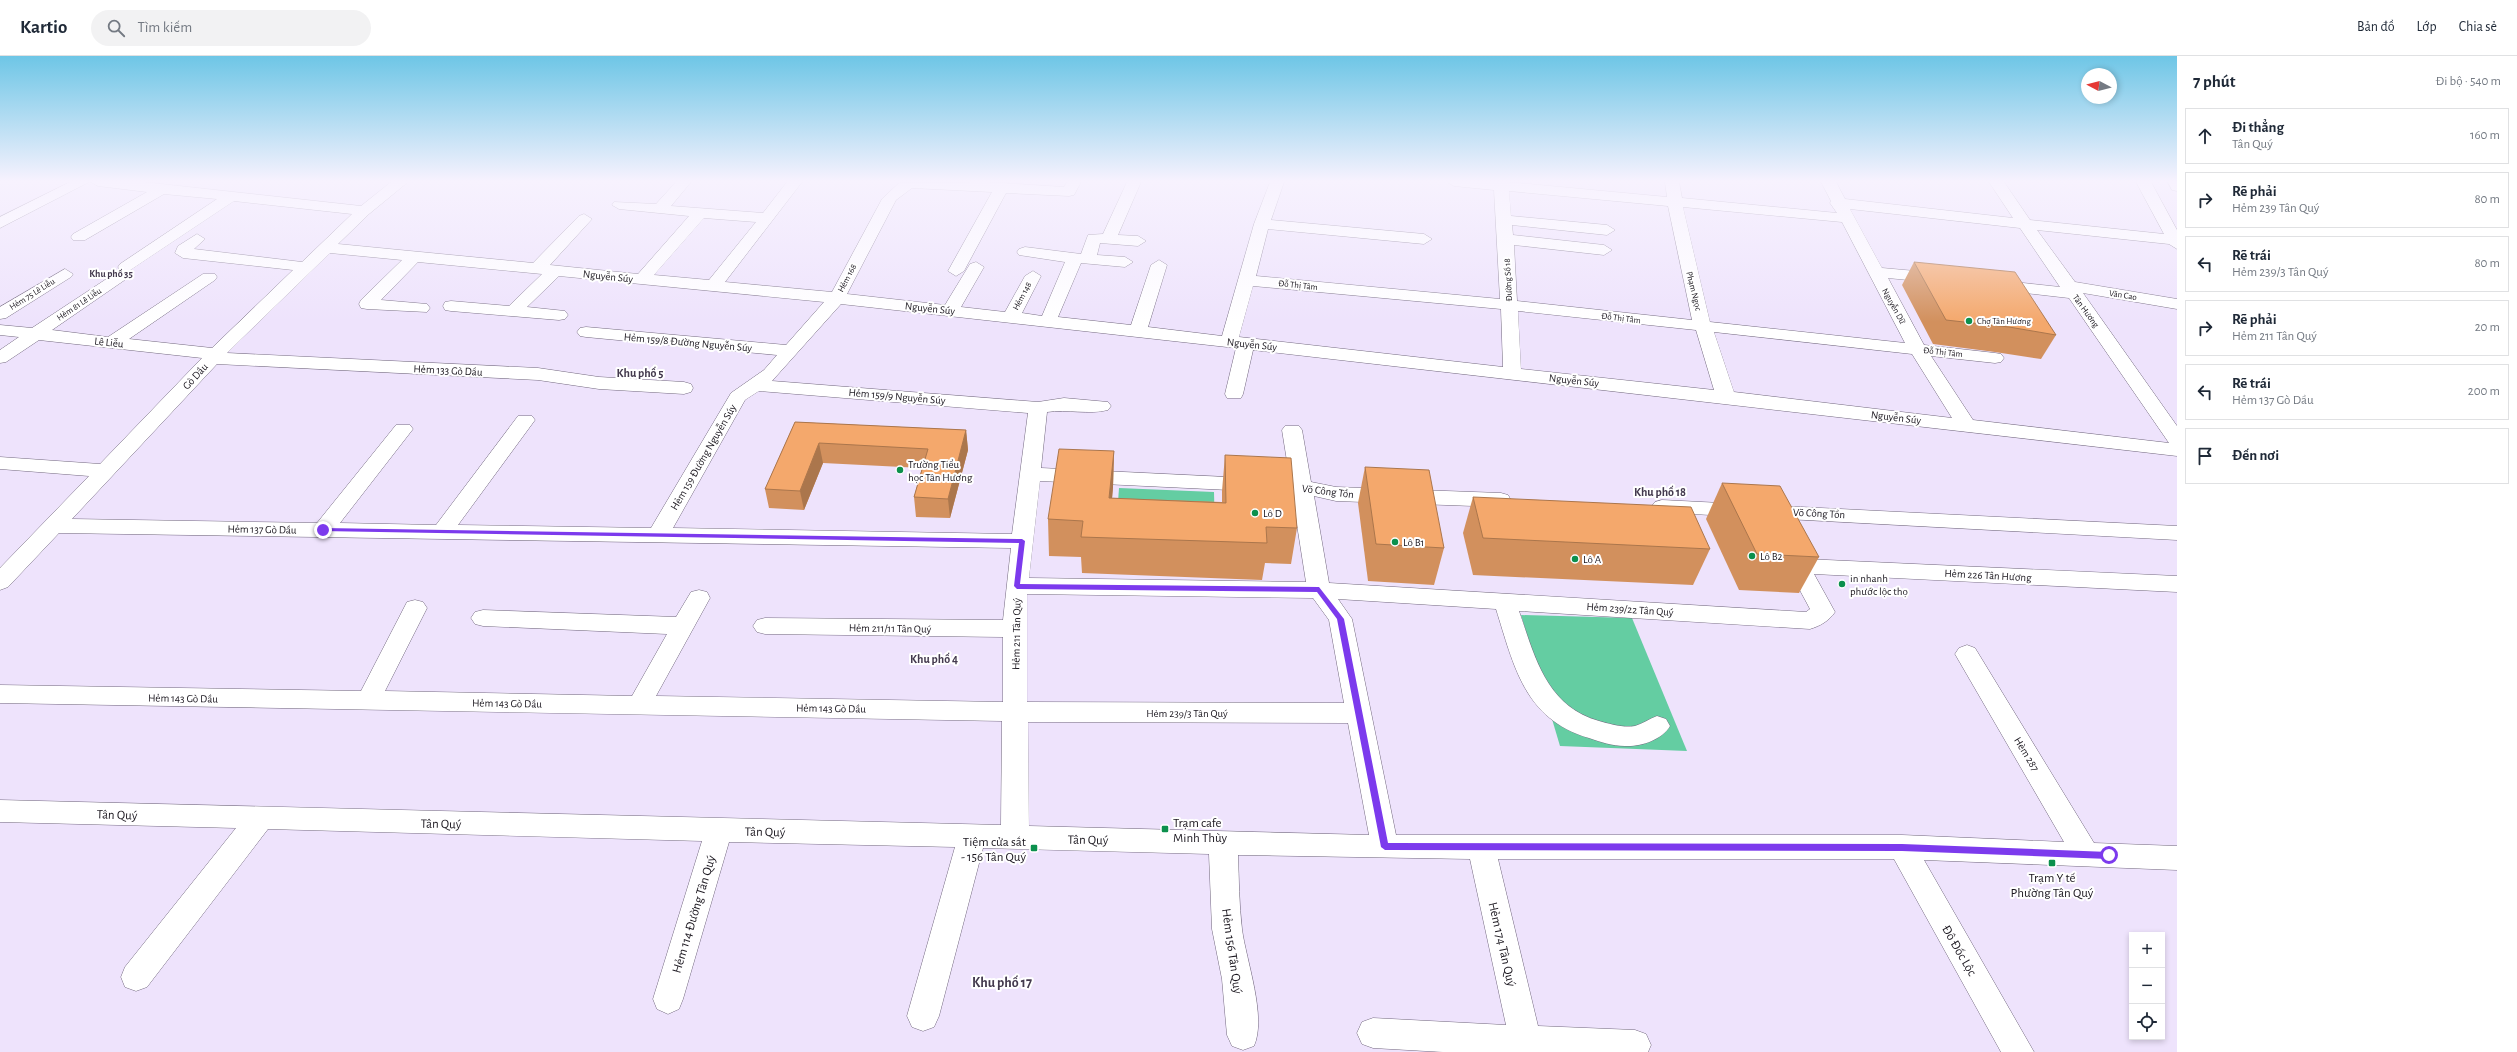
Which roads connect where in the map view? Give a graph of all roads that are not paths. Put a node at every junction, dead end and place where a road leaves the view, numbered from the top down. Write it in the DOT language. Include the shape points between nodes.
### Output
graph roads {
  1 [pos="94,228"];
  2 [pos="185,228"];
  3 [pos="346,228"];
  4 [pos="574,228"];
  5 [pos="686,228"];
  6 [pos="760,228"];
  7 [pos="874,228"];
  8 [pos="979,228"];
  9 [pos="1113,228"];
  10 [pos="1261,228"];
  11 [pos="1310,228"];
  12 [pos="1505,228"];
  13 [pos="1592,228"];
  14 [pos="1679,228"];
  15 [pos="1852,228"];
  16 [pos="2027,228"];
  17 [pos="2072,228"];
  18 [pos="2169,228"];
  19 [pos="1608,230"];
  20 [pos="79,237"];
  21 [pos="197,239"];
  22 [pos="1108,239"];
  23 [pos="1424,239"];
  24 [pos="1506,239"];
  25 [pos="1138,241"];
  26 [pos="2176,242"];
  27 [pos="326,248"];
  28 [pos="1604,250"];
  29 [pos="1026,252"];
  30 [pos="414,257"];
  31 [pos="1082,258"];
  32 [pos="1125,262"];
  33 [pos="1159,265"];
  34 [pos="976,267"];
  35 [pos="306,268"];
  36 [pos="537,269"];
  37 [pos="555,271"];
  38 [pos="956,271"];
  39 [pos="1875,272"];
  40 [pos="65,274"];
  41 [pos="1033,276"];
  42 [pos="209,277"];
  43 [pos="642,279"];
  44 [pos="1246,280"];
  45 [pos="1954,280"];
  46 [pos="1978,283"];
  47 [pos="714,286"];
  48 [pos="2070,289"];
  49 [pos="837,298"];
  50 [pos="2177,304"];
  51 [pos="1510,305"];
  52 [pos="451,306"];
  53 [pos="421,308"];
  54 [pos="950,310"];
  55 [pos="513,312"];
  56 [pos="0,314"];
  57 [pos="559,315"];
  58 [pos="1011,317"];
  59 [pos="1048,321"];
  60 [pos="1705,328"];
  61 [pos="0,330"];
  62 [pos="1138,331"];
  63 [pos="586,332"];
  64 [pos="34,334"];
  65 [pos="112,342"];
  66 [pos="1237,342"];
  67 [pos="1918,350"];
  68 [pos="790,351"];
  69 [pos="215,356"];
  70 [pos="0,358"];
  71 [pos="1995,358"];
  72 [pos="1512,373"];
  73 [pos="755,385"];
  74 [pos="684,388"];
  75 [pos="1234,394"];
  76 [pos="1726,397"];
  77 [pos="1101,406"];
  78 [pos="1038,408"];
  79 [pos="525,420"];
  80 [pos="1967,426"];
  81 [pos="403,429"];
  82 [pos="1292,430"];
  83 [pos="2177,440"];
  84 [pos="2177,450"];
  85 [pos="0,463"];
  86 [pos="106,471"];
  87 [pos="1030,474"];
  88 [pos="1302,487"];
  89 [pos="1517,501"];
  90 [pos="1643,506"];
  91 [pos="1769,511"];
  92 [pos="54,526"];
  93 [pos="323,530"];
  94 [pos="442,532"];
  95 [pos="2177,533"];
  96 [pos="658,535"];
  97 [pos="1022,541"];
  98 [pos="1798,566"];
  99 [pos="0,582"];
  100 [pos="2177,584"];
  101 [pos="1017,586"];
  102 [pos="1319,590"];
  103 [pos="699,598"];
  104 [pos="1505,602"];
  105 [pos="415,608"];
  106 [pos="483,618"];
  107 [pos="683,626"];
  108 [pos="765,626"];
  109 [pos="1015,629"];
  110 [pos="1967,654"];
  111 [pos="0,694"];
  112 [pos="368,701"];
  113 [pos="638,705"];
  114 [pos="1015,712"];
  115 [pos="1359,713"];
  116 [pos="1657,726"];
  117 [pos="0,811"];
  118 [pos="261,818"];
  119 [pos="719,830"];
  120 [pos="972,836"];
  121 [pos="1015,838"];
  122 [pos="1223,843"];
  123 [pos="1385,847"];
  124 [pos="1481,847"];
  125 [pos="1902,848"];
  126 [pos="2086,854"];
  127 [pos="2177,858"];
  128 [pos="136,977"];
  129 [pos="668,999"];
  130 [pos="922,1016"];
  131 [pos="1373,1032"];
  132 [pos="1243,1035"];
  133 [pos="1526,1041"];
  134 [pos="1635,1045"];
  135 [pos="2018,1052"];
  1 -- 20 [label="street"];
  2 -- 64 [label="street, Hẻm 81 Lê Liễu"];
  3 -- 27 [label="street, Gò Dầu"];
  4 -- 36 [label="street"];
  5 -- 43 [label="street"];
  6 -- 47 [label="street"];
  7 -- 49 [label="street, Hẻm 168"];
  8 -- 38 [label="street"];
  9 -- 22 [label="street"];
  10 -- 44 [label="street"];
  11 -- 23 [label="street"];
  12 -- 24 [label="street, Đường Số 18"];
  13 -- 19 [label="street"];
  14 -- 60 [label="street, Phạm Ngọc" via="1696,305"];
  15 -- 39 [label="street, Nguyễn Dữ"];
  16 -- 48 [label="street, Tân Hương"];
  17 -- 26 [label="street"];
  18 -- 26 [label="street"];
  21 -- 35 [label="street" via="184,249 183,253"];
  22 -- 25 [label="street"];
  22 -- 31 [label="street" via="1094,238"];
  24 -- 28 [label="street"];
  24 -- 51 [label="street, Đường Số 18"];
  27 -- 30 [label="street, Nguyễn Súy"];
  27 -- 35 [label="street, Gò Dầu"];
  29 -- 31 [label="street"];
  30 -- 36 [label="street, Nguyễn Súy"];
  30 -- 53 [label="street" via="367,304"];
  31 -- 32 [label="street"];
  31 -- 59 [label="street"];
  33 -- 62 [label="street"];
  34 -- 54 [label="street"];
  35 -- 69 [label="street, Gò Dầu"];
  36 -- 37 [label="street, Nguyễn Súy"];
  37 -- 43 [label="street, Nguyễn Súy"];
  37 -- 55 [label="street"];
  39 -- 45 [label="street"];
  39 -- 67 [label="street, Nguyễn Dữ"];
  40 -- 56 [label="street, Hẻm 75 Lê Liễu"];
  41 -- 58 [label="street, Hẻm 148"];
  42 -- 65 [label="street"];
  43 -- 47 [label="street, Nguyễn Súy"];
  44 -- 51 [label="street, Đỗ Thị Tâm"];
  44 -- 66 [label="street"];
  46 -- 48 [label="street, Văn Cao"];
  47 -- 49 [label="street, Nguyễn Súy"];
  48 -- 50 [label="street, Văn Cao"];
  48 -- 83 [label="street, Tân Hương"];
  49 -- 54 [label="street, Nguyễn Súy"];
  49 -- 68 [label="street, Hẻm 159 Đường Nguyễn Súy"];
  51 -- 60 [label="street, Đỗ Thị Tâm"];
  51 -- 72 [label="street, Đường Số 18"];
  52 -- 55 [label="street"];
  54 -- 58 [label="street, Nguyễn Súy"];
  55 -- 57 [label="street"];
  58 -- 59 [label="street, Nguyễn Súy"];
  59 -- 62 [label="street, Nguyễn Súy"];
  60 -- 67 [label="street, Đỗ Thị Tâm"];
  60 -- 76 [label="street, Phạm Ngọc"];
  61 -- 64 [label="street, Lê Liễu"];
  62 -- 66 [label="street, Nguyễn Súy"];
  63 -- 68 [label="street, Hẻm 159/8 Đường Nguyễn Súy"];
  64 -- 65 [label="street, Lê Liễu"];
  64 -- 70 [label="street, Hẻm 81 Lê Liễu"];
  65 -- 69 [label="street, Lê Liễu"];
  66 -- 72 [label="street, Nguyễn Súy"];
  66 -- 75 [label="street"];
  67 -- 71 [label="street, Đỗ Thị Tâm"];
  67 -- 80 [label="street, Nguyễn Dữ"];
  68 -- 73 [label="street, Hẻm 159 Đường Nguyễn Súy" via="770,374"];
  69 -- 74 [label="street, Hẻm 133 Gò Dầu" via="538,374 599,383"];
  69 -- 86 [label="street, Gò Dầu"];
  72 -- 76 [label="street, Nguyễn Súy"];
  73 -- 78 [label="street, Hẻm 159/9 Nguyễn Súy"];
  73 -- 96 [label="street, Hẻm 159 Đường Nguyễn Súy" via="738,397"];
  76 -- 80 [label="street, Nguyễn Súy"];
  77 -- 78 [label="street, Hẻm 159/9 Nguyễn Súy" via="1064,404"];
  78 -- 87 [label="street, Hẻm 211 Tân Quý"];
  79 -- 94 [label="street"];
  80 -- 84 [label="street, Nguyễn Súy"];
  81 -- 93 [label="street"];
  82 -- 88 [label="street"];
  85 -- 86 [label="street"];
  86 -- 92 [label="street, Gò Dầu"];
  87 -- 88 [label="street, Võ Công Tồn"];
  87 -- 97 [label="street, Hẻm 211 Tân Quý"];
  88 -- 89 [label="street, Võ Công Tồn" via="1336,494"];
  88 -- 102 [label="street"];
  90 -- 91 [label="street, Võ Công Tồn"];
  91 -- 95 [label="street, Võ Công Tồn"];
  91 -- 98 [label="street, Hẻm 239/22 Tân Quý"];
  92 -- 93 [label="street, Hẻm 137 Gò Dầu"];
  92 -- 99 [label="street, Gò Dầu"];
  93 -- 94 [label="street, Hẻm 137 Gò Dầu"];
  94 -- 96 [label="street, Hẻm 137 Gò Dầu"];
  96 -- 97 [label="street, Hẻm 137 Gò Dầu"];
  97 -- 101 [label="street, Hẻm 211 Tân Quý"];
  98 -- 100 [label="street, Hẻm 226 Tân Hương"];
  98 -- 104 [label="street, Hẻm 239/22 Tân Quý" via="1823,612 1810,621"];
  101 -- 102 [label="street"];
  101 -- 109 [label="street, Hẻm 211 Tân Quý"];
  102 -- 104 [label="street, Hẻm 239/22 Tân Quý"];
  102 -- 115 [label="street" via="1340,619"];
  103 -- 107 [label="street"];
  104 -- 116 [label="street" via="1536,690 1552,710 1568,721 1609,734 1630,737 1643,735"];
  105 -- 112 [label="street"];
  106 -- 107 [label="street"];
  107 -- 113 [label="street"];
  108 -- 109 [label="street, Hẻm 211/11 Tân Quý"];
  109 -- 114 [label="street, Hẻm 211 Tân Quý"];
  110 -- 126 [label="street, Hèm 287"];
  111 -- 112 [label="street, Hẻm 143 Gò Dầu"];
  112 -- 113 [label="street, Hẻm 143 Gò Dầu"];
  113 -- 114 [label="street, Hẻm 143 Gò Dầu"];
  114 -- 115 [label="street, Hẻm 239/3 Tân Quý"];
  114 -- 121 [label="street, Hẻm 211 Tân Quý"];
  115 -- 123 [label="street"];
  117 -- 118 [label="street, Tân Quý"];
  118 -- 119 [label="street, Tân Quý"];
  118 -- 128 [label="street"];
  119 -- 120 [label="street, Tân Quý"];
  119 -- 129 [label="street, Hẻm 114 Đường Tân Quý"];
  120 -- 121 [label="street, Tân Quý"];
  120 -- 130 [label="street"];
  121 -- 122 [label="street, Tân Quý"];
  122 -- 123 [label="street, Tân Quý"];
  122 -- 132 [label="street, Hẻm 156 Tân Quý" via="1227,929 1237,979"];
  123 -- 124 [label="street, Tân Quý"];
  124 -- 125 [label="street, Tân Quý"];
  124 -- 133 [label="street, Hẻm 174 Tân Quý"];
  125 -- 126 [label="street, Tân Quý"];
  125 -- 135 [label="street, Đô Đốc Lộc"];
  126 -- 127 [label="street, Tân Quý"];
  131 -- 133 [label="street"];
  133 -- 134 [label="street"];
}
